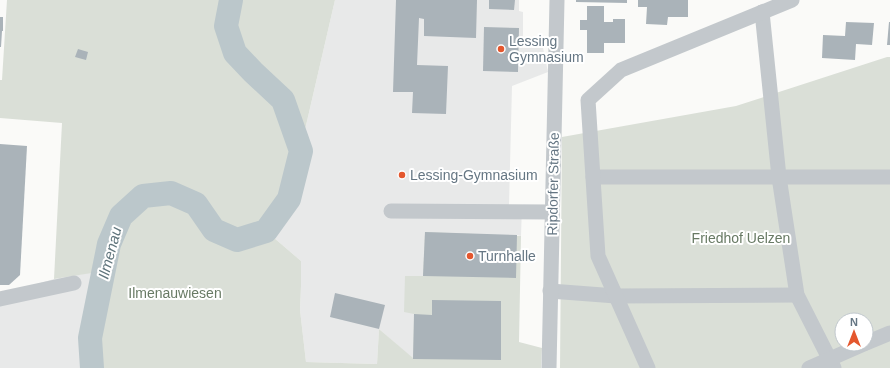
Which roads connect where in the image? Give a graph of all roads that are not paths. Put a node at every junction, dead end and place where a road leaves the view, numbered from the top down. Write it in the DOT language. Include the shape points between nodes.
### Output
graph roads {
  1 [pos="557,0"];
  2 [pos="792,0"];
  3 [pos="762,12"];
  4 [pos="779,177"];
  5 [pos="890,177"];
  6 [pos="593,178"];
  7 [pos="391,211"];
  8 [pos="552,212"];
  9 [pos="74,283"];
  10 [pos="550,292"];
  11 [pos="797,295"];
  12 [pos="616,296"];
  13 [pos="0,300"];
  14 [pos="890,333"];
  15 [pos="874,340"];
  16 [pos="851,352"];
  17 [pos="832,363"];
  18 [pos="549,368"];
  19 [pos="648,368"];
  20 [pos="809,368"];
  1 -- 8 [label="street, Ripdorfer Straße"];
  2 -- 3 [label="street"];
  3 -- 4 [label="street"];
  3 -- 6 [label="street" via="621,70 588,100"];
  4 -- 5 [label="street"];
  4 -- 6 [label="street"];
  4 -- 11 [label="street"];
  6 -- 12 [label="street" via="598,256"];
  7 -- 8 [label="street"];
  8 -- 10 [label="street, Ripdorfer Straße"];
  9 -- 13 [label="street"];
  10 -- 12 [label="street"];
  10 -- 18 [label="street, Ripdorfer Straße"];
  11 -- 12 [label="street"];
  11 -- 17 [label="street"];
  12 -- 19 [label="street"];
  14 -- 15 [label="street"];
  16 -- 17 [label="street"];
  17 -- 20 [label="street"];
}
